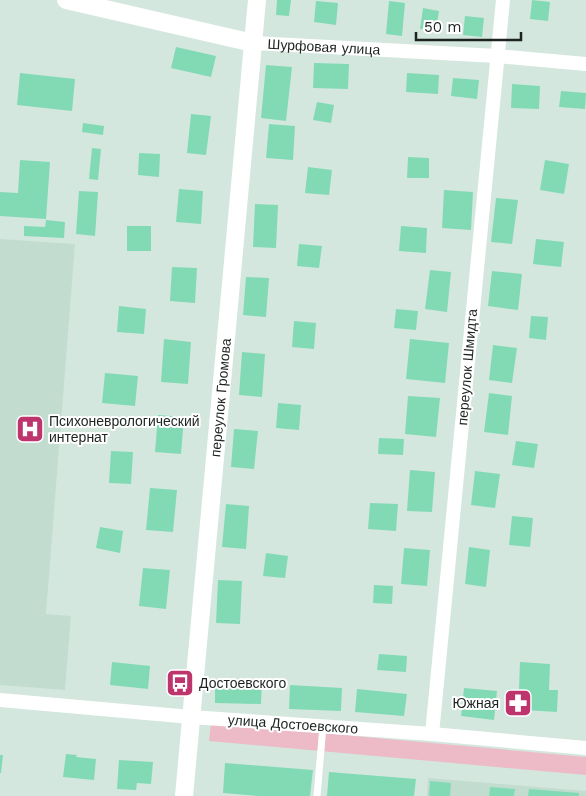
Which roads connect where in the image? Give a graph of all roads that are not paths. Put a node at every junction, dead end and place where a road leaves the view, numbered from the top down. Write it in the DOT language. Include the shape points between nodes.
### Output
graph roads {
  1 [pos="66,0"];
  2 [pos="257,0"];
  3 [pos="503,0"];
  4 [pos="253,43"];
  5 [pos="497,56"];
  6 [pos="586,64"];
  7 [pos="0,700"];
  8 [pos="192,717"];
  9 [pos="323,726"];
  10 [pos="432,734"];
  11 [pos="586,748"];
  12 [pos="184,796"];
  13 [pos="317,796"];
  1 -- 4 [label="street, Шурфовая улица"];
  2 -- 4 [label="street, переулок Громова"];
  3 -- 5 [label="street, переулок Шмидта"];
  4 -- 5 [label="street, Шурфовая улица"];
  4 -- 8 [label="street, переулок Громова"];
  5 -- 6 [label="street, Шурфовая улица"];
  5 -- 10 [label="street, переулок Шмидта"];
  7 -- 8 [label="street, улица Достоевского"];
  8 -- 9 [label="street, улица Достоевского"];
  8 -- 12 [label="street, переулок Громова"];
  9 -- 10 [label="street, улица Достоевского"];
  9 -- 13 [label="lane"];
  10 -- 11 [label="street, улица Достоевского"];
}
